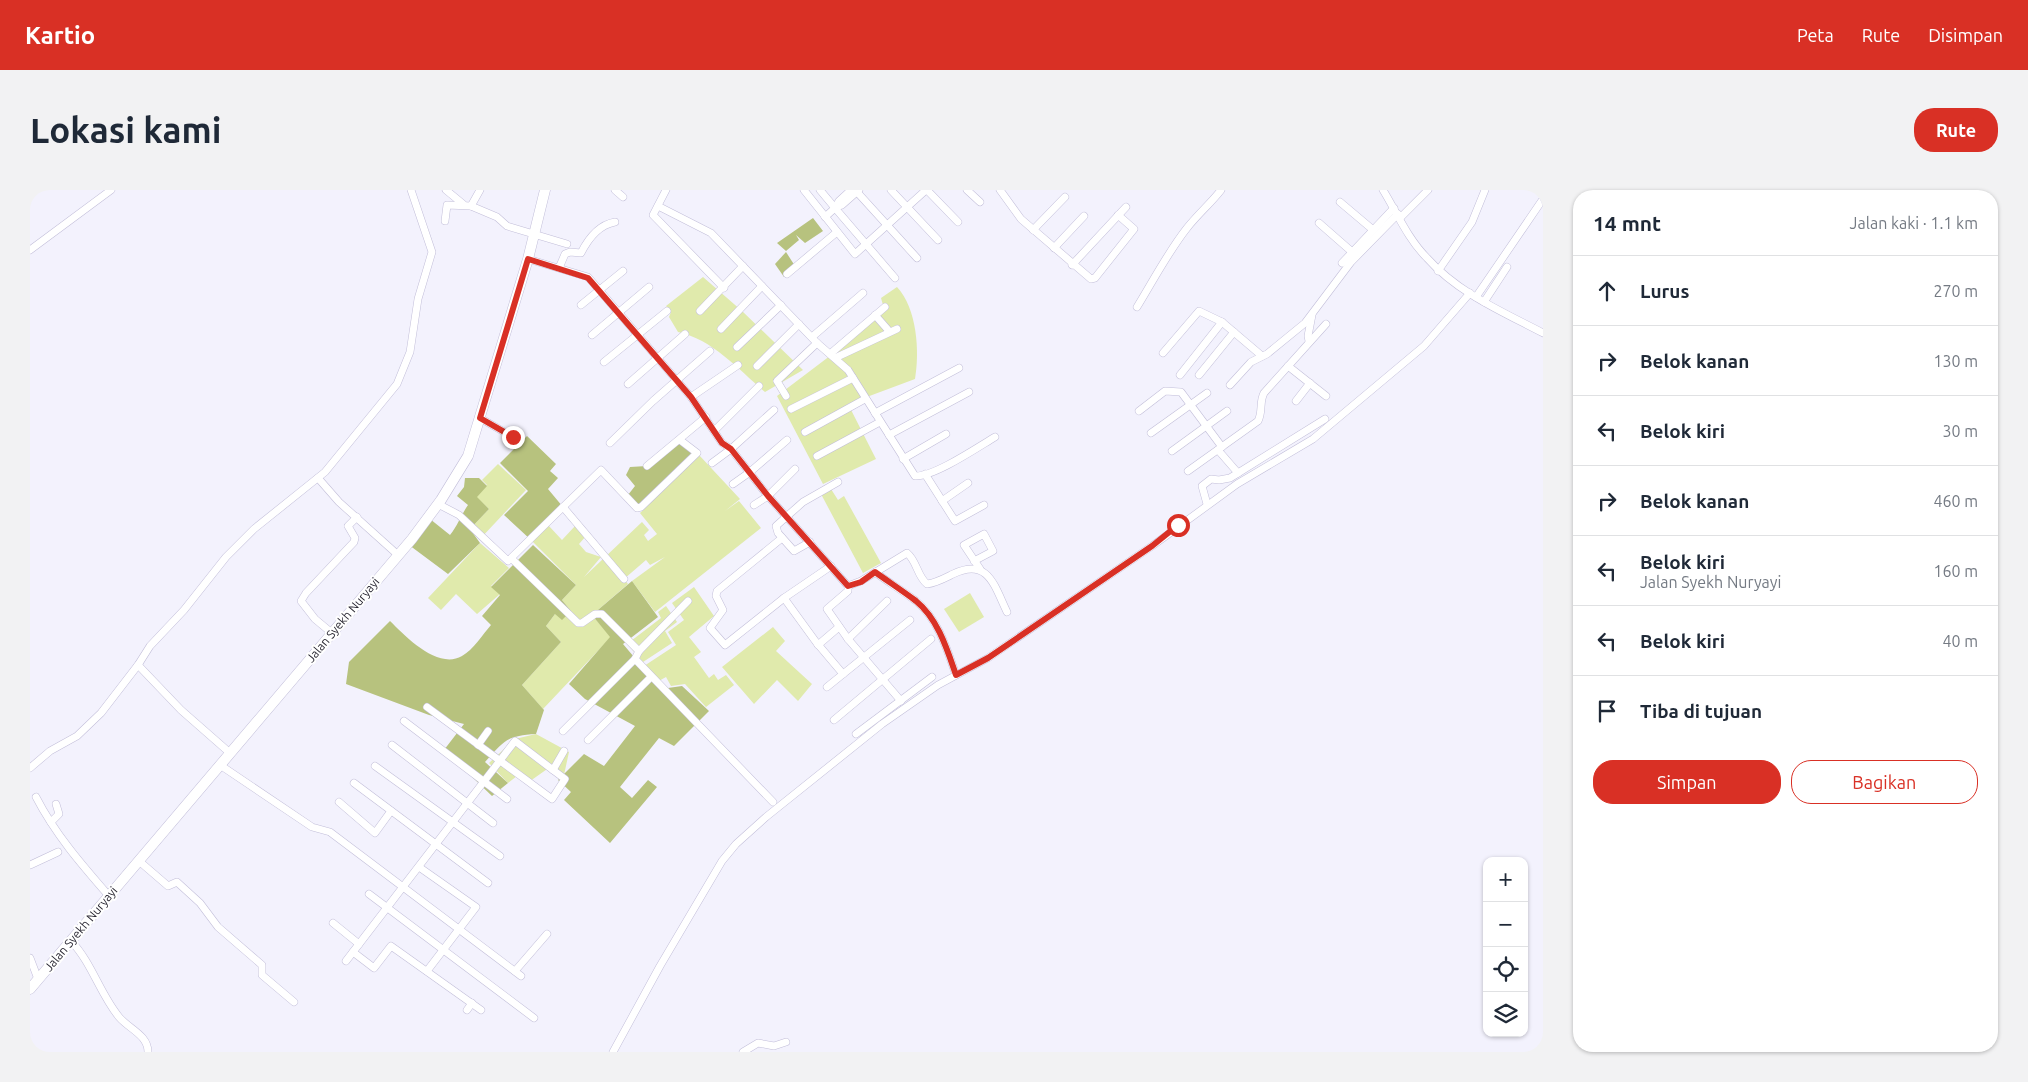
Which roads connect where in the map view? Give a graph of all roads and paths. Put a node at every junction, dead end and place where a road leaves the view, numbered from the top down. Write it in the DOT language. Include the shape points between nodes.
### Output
graph roads {
  1 [pos="111,190"];
  2 [pos="411,190"];
  3 [pos="446,190"];
  4 [pos="480,190"];
  5 [pos="545,190"];
  6 [pos="615,190"];
  7 [pos="666,190"];
  8 [pos="804,190"];
  9 [pos="820,190"];
  10 [pos="891,190"];
  11 [pos="926,190"];
  12 [pos="967,190"];
  13 [pos="1000,190"];
  14 [pos="1221,190"];
  15 [pos="1383,190"];
  16 [pos="1428,190"];
  17 [pos="1485,190"];
  18 [pos="855,191"];
  19 [pos="623,197"];
  20 [pos="1065,197"];
  21 [pos="1543,199"];
  22 [pos="980,202"];
  23 [pos="1340,202"];
  24 [pos="467,205"];
  25 [pos="658,206"];
  26 [pos="836,207"];
  27 [pos="1126,207"];
  28 [pos="907,208"];
  29 [pos="1397,213"];
  30 [pos="1118,215"];
  31 [pos="1084,216"];
  32 [pos="825,217"];
  33 [pos="445,221"];
  34 [pos="615,222"];
  35 [pos="958,222"];
  36 [pos="1320,223"];
  37 [pos="887,226"];
  38 [pos="1372,229"];
  39 [pos="1034,230"];
  40 [pos="837,232"];
  41 [pos="534,236"];
  42 [pos="938,240"];
  43 [pos="567,244"];
  44 [pos="866,245"];
  45 [pos="1054,248"];
  46 [pos="30,250"];
  47 [pos="1351,251"];
  48 [pos="917,258"];
  49 [pos="528,259"];
  50 [pos="1342,263"];
  51 [pos="1072,265"];
  52 [pos="743,266"];
  53 [pos="1507,267"];
  54 [pos="560,268"];
  55 [pos="623,270"];
  56 [pos="1438,271"];
  57 [pos="787,274"];
  58 [pos="896,278"];
  59 [pos="762,286"];
  60 [pos="649,287"];
  61 [pos="724,288"];
  62 [pos="600,290"];
  63 [pos="863,292"];
  64 [pos="1473,295"];
  65 [pos="1484,302"];
  66 [pos="581,305"];
  67 [pos="781,305"];
  68 [pos="885,307"];
  69 [pos="1137,307"];
  70 [pos="667,311"];
  71 [pos="700,311"];
  72 [pos="619,312"];
  73 [pos="875,315"];
  74 [pos="1312,315"];
  75 [pos="1222,322"];
  76 [pos="799,324"];
  77 [pos="1326,324"];
  78 [pos="721,329"];
  79 [pos="897,329"];
  80 [pos="889,331"];
  81 [pos="1234,332"];
  82 [pos="1543,333"];
  83 [pos="639,334"];
  84 [pos="684,334"];
  85 [pos="592,335"];
  86 [pos="815,340"];
  87 [pos="1310,341"];
  88 [pos="737,347"];
  89 [pos="710,351"];
  90 [pos="1163,353"];
  91 [pos="833,356"];
  92 [pos="1262,356"];
  93 [pos="656,357"];
  94 [pos="604,362"];
  95 [pos="738,365"];
  96 [pos="757,366"];
  97 [pos="1288,366"];
  98 [pos="960,368"];
  99 [pos="1180,375"];
  100 [pos="1199,376"];
  101 [pos="853,378"];
  102 [pos="676,380"];
  103 [pos="628,384"];
  104 [pos="1310,384"];
  105 [pos="1230,385"];
  106 [pos="759,386"];
  107 [pos="969,392"];
  108 [pos="1207,393"];
  109 [pos="786,396"];
  110 [pos="1326,396"];
  111 [pos="691,397"];
  112 [pos="865,399"];
  113 [pos="1296,400"];
  114 [pos="1191,404"];
  115 [pos="792,409"];
  116 [pos="774,410"];
  117 [pos="1139,411"];
  118 [pos="1227,411"];
  119 [pos="875,413"];
  120 [pos="706,417"];
  121 [pos="480,418"];
  122 [pos="1325,419"];
  123 [pos="880,422"];
  124 [pos="1206,427"];
  125 [pos="716,430"];
  126 [pos="804,432"];
  127 [pos="1151,433"];
  128 [pos="946,434"];
  129 [pos="889,435"];
  130 [pos="513,437"];
  131 [pos="995,437"];
  132 [pos="680,440"];
  133 [pos="787,440"];
  134 [pos="610,443"];
  135 [pos="1220,448"];
  136 [pos="731,449"];
  137 [pos="1172,451"];
  138 [pos="817,456"];
  139 [pos="903,459"];
  140 [pos="712,463"];
  141 [pos="647,466"];
  142 [pos="795,469"];
  143 [pos="1188,471"];
  144 [pos="750,472"];
  145 [pos="1238,473"];
  146 [pos="925,474"];
  147 [pos="320,480"];
  148 [pos="838,482"];
  149 [pos="968,483"];
  150 [pos="733,484"];
  151 [pos="768,496"];
  152 [pos="942,501"];
  153 [pos="438,504"];
  154 [pos="1206,504"];
  155 [pos="754,505"];
  156 [pos="984,505"];
  157 [pos="563,507"];
  158 [pos="786,516"];
  159 [pos="357,517"];
  160 [pos="782,538"];
  161 [pos="810,542"];
  162 [pos="398,555"];
  163 [pos="512,559"];
  164 [pos="974,561"];
  165 [pos="831,566"];
  166 [pos="980,569"];
  167 [pos="875,572"];
  168 [pos="624,579"];
  169 [pos="848,586"];
  170 [pos="784,598"];
  171 [pos="688,601"];
  172 [pos="887,601"];
  173 [pos="1007,612"];
  174 [pos="910,620"];
  175 [pos="839,627"];
  176 [pos="332,634"];
  177 [pos="848,639"];
  178 [pos="931,639"];
  179 [pos="818,644"];
  180 [pos="639,651"];
  181 [pos="863,657"];
  182 [pos="635,659"];
  183 [pos="138,666"];
  184 [pos="843,674"];
  185 [pos="956,675"];
  186 [pos="651,677"];
  187 [pos="932,677"];
  188 [pos="884,680"];
  189 [pos="827,687"];
  190 [pos="901,701"];
  191 [pos="427,707"];
  192 [pos="834,720"];
  193 [pos="404,722"];
  194 [pos="488,730"];
  195 [pos="563,732"];
  196 [pos="856,734"];
  197 [pos="588,740"];
  198 [pos="392,745"];
  199 [pos="478,745"];
  200 [pos="564,751"];
  201 [pos="230,753"];
  202 [pos="499,761"];
  203 [pos="220,764"];
  204 [pos="375,766"];
  205 [pos="30,768"];
  206 [pos="553,770"];
  207 [pos="484,782"];
  208 [pos="354,783"];
  209 [pos="36,797"];
  210 [pos="507,799"];
  211 [pos="339,802"];
  212 [pos="773,802"];
  213 [pos="467,803"];
  214 [pos="56,804"];
  215 [pos="391,811"];
  216 [pos="51,822"];
  217 [pos="452,823"];
  218 [pos="493,823"];
  219 [pos="435,846"];
  220 [pos="58,852"];
  221 [pos="500,856"];
  222 [pos="139,861"];
  223 [pos="30,865"];
  224 [pos="419,867"];
  225 [pos="488,883"];
  226 [pos="404,887"];
  227 [pos="369,894"];
  228 [pos="110,896"];
  229 [pos="388,908"];
  230 [pos="333,923"];
  231 [pos="459,929"];
  232 [pos="547,934"];
  233 [pos="71,941"];
  234 [pos="359,944"];
  235 [pos="443,950"];
  236 [pos="353,952"];
  237 [pos="30,958"];
  238 [pos="346,961"];
  239 [pos="427,971"];
  240 [pos="38,980"];
  241 [pos="30,989"];
  242 [pos="294,1002"];
  243 [pos="472,1003"];
  244 [pos="467,1010"];
  245 [pos="481,1010"];
  246 [pos="534,1018"];
  247 [pos="786,1042"];
  248 [pos="148,1052"];
  249 [pos="612,1052"];
  250 [pos="743,1052"];
  1 -- 46 [label="street"];
  2 -- 147 [label="street" via="432,247 431,262 418,299 410,352 397,384"];
  3 -- 24 [label="street"];
  4 -- 24 [label="street"];
  5 -- 41 [label="main road, Jalan Syekh Nuryayi"];
  6 -- 19 [label="street"];
  7 -- 25 [label="street"];
  8 -- 32 [label="street"];
  9 -- 26 [label="street"];
  10 -- 28 [label="street"];
  11 -- 28 [label="street"];
  11 -- 35 [label="street"];
  12 -- 22 [label="street"];
  13 -- 39 [label="street" via="1021,219"];
  14 -- 69 [label="street" via="1185,230"];
  15 -- 29 [label="street"];
  16 -- 29 [label="street"];
  17 -- 56 [label="street" via="1472,222"];
  18 -- 26 [label="street" via="838,201"];
  18 -- 37 [label="street"];
  20 -- 39 [label="street"];
  21 -- 64 [label="street"];
  23 -- 38 [label="street"];
  24 -- 33 [label="street" via="447,205"];
  24 -- 41 [label="street"];
  25 -- 52 [label="street" via="711,233"];
  25 -- 61 [label="street" via="653,215"];
  26 -- 32 [label="street"];
  26 -- 44 [label="street"];
  27 -- 30 [label="street"];
  28 -- 37 [label="street"];
  28 -- 42 [label="street"];
  29 -- 38 [label="street"];
  29 -- 56 [label="street" via="1415,244"];
  29 -- 74 [label="street" via="1352,262"];
  30 -- 51 [label="street"];
  30 -- 51 [label="street" via="1134,229 1095,278 1087,278"];
  31 -- 45 [label="street"];
  32 -- 40 [label="street"];
  34 -- 54 [label="street" via="600,228 582,251 565,254"];
  36 -- 47 [label="street"];
  37 -- 44 [label="street"];
  37 -- 48 [label="street"];
  38 -- 47 [label="street"];
  39 -- 45 [label="street"];
  40 -- 44 [label="street" via="855,254"];
  40 -- 57 [label="street"];
  41 -- 43 [label="street"];
  41 -- 49 [label="main road, Jalan Syekh Nuryayi"];
  44 -- 58 [label="street"];
  45 -- 51 [label="street"];
  47 -- 50 [label="street"];
  49 -- 54 [label="street"];
  49 -- 121 [label="main road, Jalan Syekh Nuryayi"];
  52 -- 59 [label="street"];
  52 -- 61 [label="street"];
  53 -- 65 [label="street"];
  54 -- 62 [label="street" via="585,276"];
  55 -- 62 [label="street"];
  56 -- 64 [label="street"];
  59 -- 67 [label="street"];
  59 -- 78 [label="street"];
  60 -- 72 [label="street"];
  61 -- 71 [label="street"];
  62 -- 66 [label="street"];
  62 -- 72 [label="street"];
  63 -- 86 [label="street"];
  64 -- 65 [label="street"];
  64 -- 154 [label="street" via="1424,346 1313,439"];
  65 -- 82 [label="street"];
  67 -- 76 [label="street"];
  67 -- 88 [label="street"];
  68 -- 73 [label="street"];
  70 -- 83 [label="street"];
  72 -- 83 [label="street"];
  72 -- 85 [label="street"];
  73 -- 80 [label="street"];
  73 -- 91 [label="street"];
  74 -- 87 [label="street"];
  74 -- 92 [label="street" via="1282,343"];
  75 -- 81 [label="street"];
  75 -- 90 [label="street" via="1204,312 1196,312"];
  75 -- 99 [label="street"];
  76 -- 86 [label="street"];
  76 -- 96 [label="street"];
  77 -- 87 [label="street"];
  79 -- 80 [label="street"];
  80 -- 91 [label="street"];
  81 -- 92 [label="street"];
  81 -- 100 [label="street"];
  83 -- 93 [label="street"];
  83 -- 94 [label="street"];
  84 -- 93 [label="street"];
  86 -- 91 [label="street"];
  86 -- 109 [label="street" via="777,381"];
  87 -- 97 [label="street"];
  89 -- 102 [label="street"];
  91 -- 101 [label="street"];
  92 -- 105 [label="street" via="1251,362"];
  93 -- 102 [label="street"];
  93 -- 103 [label="street"];
  95 -- 111 [label="street"];
  97 -- 104 [label="street"];
  97 -- 135 [label="street" via="1261,397 1258,421"];
  98 -- 119 [label="street"];
  101 -- 112 [label="street"];
  101 -- 115 [label="street"];
  102 -- 111 [label="street"];
  102 -- 134 [label="street"];
  104 -- 110 [label="street"];
  104 -- 113 [label="street"];
  106 -- 125 [label="street"];
  107 -- 129 [label="street"];
  108 -- 114 [label="street"];
  111 -- 120 [label="street"];
  112 -- 119 [label="street"];
  112 -- 126 [label="street"];
  114 -- 117 [label="street" via="1181,392 1169,390"];
  114 -- 124 [label="street"];
  114 -- 127 [label="street"];
  116 -- 136 [label="street"];
  118 -- 124 [label="street"];
  119 -- 123 [label="street"];
  120 -- 125 [label="street"];
  120 -- 132 [label="street"];
  121 -- 130 [label="street"];
  121 -- 153 [label="main road, Jalan Syekh Nuryayi" via="468,456"];
  122 -- 145 [label="street"];
  123 -- 129 [label="street"];
  123 -- 138 [label="street"];
  124 -- 135 [label="street"];
  124 -- 137 [label="street"];
  125 -- 136 [label="street" via="722,443"];
  128 -- 139 [label="street"];
  129 -- 139 [label="street"];
  131 -- 146 [label="street"];
  132 -- 141 [label="street"];
  132 -- 157 [label="street" via="697,453 641,507 637,508 601,470"];
  133 -- 144 [label="street"];
  135 -- 143 [label="street"];
  135 -- 145 [label="street"];
  136 -- 140 [label="street"];
  136 -- 144 [label="street"];
  139 -- 146 [label="street" via="915,476"];
  142 -- 151 [label="street"];
  144 -- 150 [label="street"];
  144 -- 151 [label="street"];
  145 -- 154 [label="street" via="1205,483 1202,486"];
  146 -- 152 [label="street"];
  147 -- 159 [label="street"];
  147 -- 183 [label="street" via="254,529 226,557 150,646"];
  148 -- 158 [label="street"];
  149 -- 152 [label="street"];
  151 -- 155 [label="street"];
  151 -- 158 [label="street"];
  152 -- 156 [label="street" via="955,521"];
  153 -- 162 [label="main road, Jalan Syekh Nuryayi"];
  153 -- 163 [label="street" via="467,522 504,559"];
  154 -- 185 [label="street" via="1135,558 988,658"];
  157 -- 163 [label="street"];
  157 -- 168 [label="street"];
  158 -- 160 [label="street" via="776,528"];
  158 -- 161 [label="street"];
  159 -- 162 [label="street"];
  159 -- 176 [label="street" via="348,526 354,542 302,601"];
  160 -- 161 [label="street" via="796,552"];
  160 -- 170 [label="street" via="717,591 722,610 710,628 727,645"];
  161 -- 165 [label="street"];
  162 -- 176 [label="main road, Jalan Syekh Nuryayi"];
  163 -- 180 [label="street" via="578,622 602,614"];
  164 -- 166 [label="street"];
  165 -- 169 [label="street"];
  165 -- 170 [label="street"];
  166 -- 167 [label="street" via="974,567 927,584 907,553"];
  166 -- 173 [label="street" via="987,574"];
  167 -- 169 [label="street"];
  167 -- 185 [label="street" via="929,615"];
  169 -- 175 [label="street" via="848,591 827,609"];
  170 -- 179 [label="street"];
  171 -- 180 [label="street"];
  172 -- 177 [label="street"];
  174 -- 181 [label="street"];
  175 -- 177 [label="street"];
  175 -- 179 [label="street"];
  176 -- 201 [label="main road, Jalan Syekh Nuryayi"];
  177 -- 181 [label="street"];
  178 -- 188 [label="street"];
  179 -- 184 [label="street"];
  180 -- 182 [label="street"];
  181 -- 184 [label="street"];
  181 -- 188 [label="street"];
  182 -- 186 [label="street"];
  182 -- 195 [label="street"];
  183 -- 201 [label="street"];
  183 -- 205 [label="street" via="84,730"];
  184 -- 189 [label="street"];
  185 -- 249 [label="street" via="882,724 736,844 701,896"];
  186 -- 197 [label="street"];
  186 -- 212 [label="street"];
  187 -- 190 [label="street"];
  188 -- 190 [label="street"];
  188 -- 192 [label="street"];
  190 -- 196 [label="street"];
  191 -- 199 [label="street"];
  193 -- 207 [label="street"];
  194 -- 199 [label="street"];
  198 -- 213 [label="street"];
  199 -- 202 [label="street"];
  200 -- 206 [label="street"];
  201 -- 203 [label="main road, Jalan Syekh Nuryayi"];
  202 -- 206 [label="street" via="515,742"];
  202 -- 206 [label="street" via="552,799 565,779"];
  202 -- 207 [label="street"];
  203 -- 222 [label="main road, Jalan Syekh Nuryayi"];
  203 -- 226 [label="street" via="312,827 330,832"];
  204 -- 217 [label="street"];
  207 -- 210 [label="street"];
  207 -- 213 [label="street"];
  208 -- 215 [label="street"];
  209 -- 216 [label="street"];
  211 -- 215 [label="street" via="375,833"];
  213 -- 217 [label="street"];
  213 -- 218 [label="street"];
  214 -- 216 [label="street" via="59,814"];
  215 -- 219 [label="street"];
  216 -- 228 [label="street" via="80,863"];
  217 -- 219 [label="street"];
  217 -- 221 [label="street"];
  219 -- 224 [label="street"];
  219 -- 225 [label="street"];
  220 -- 223 [label="street"];
  222 -- 228 [label="main road, Jalan Syekh Nuryayi"];
  222 -- 242 [label="street" via="168,886 177,882 200,903 218,927 262,965 262,975"];
  224 -- 226 [label="street"];
  224 -- 231 [label="street" via="476,907"];
  226 -- 229 [label="street"];
  226 -- 231 [label="street"];
  227 -- 229 [label="street"];
  228 -- 233 [label="main road, Jalan Syekh Nuryayi"];
  229 -- 234 [label="street"];
  229 -- 235 [label="street"];
  230 -- 234 [label="street"];
  231 -- 232 [label="street" via="518,974"];
  231 -- 235 [label="street"];
  233 -- 240 [label="main road, Jalan Syekh Nuryayi"];
  233 -- 248 [label="street" via="85,957 119,1017 143,1038"];
  234 -- 236 [label="street"];
  235 -- 239 [label="street"];
  235 -- 246 [label="street"];
  236 -- 238 [label="street"];
  236 -- 239 [label="street" via="374,968 391,946"];
  237 -- 240 [label="street"];
  239 -- 243 [label="street"];
  240 -- 241 [label="main road, Jalan Syekh Nuryayi"];
  243 -- 244 [label="street"];
  243 -- 245 [label="street"];
  247 -- 250 [label="street" via="774,1046 758,1043"];
}
